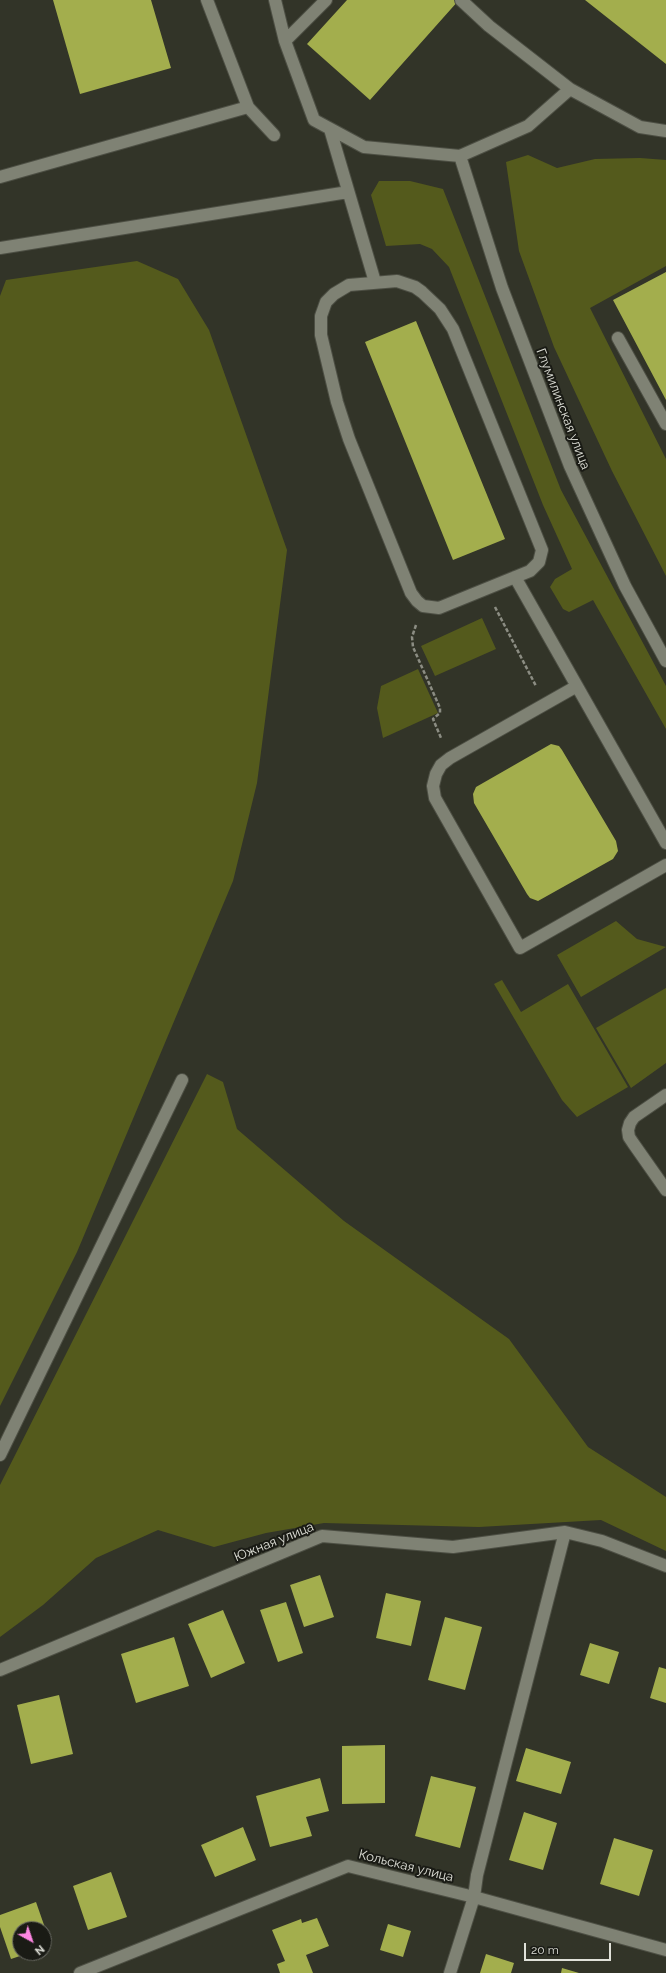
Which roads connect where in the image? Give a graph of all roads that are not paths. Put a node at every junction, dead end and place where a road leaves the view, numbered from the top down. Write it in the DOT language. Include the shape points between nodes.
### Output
graph roads {
  1 [pos="207,0"];
  2 [pos="275,0"];
  3 [pos="326,0"];
  4 [pos="461,0"];
  5 [pos="285,41"];
  6 [pos="570,89"];
  7 [pos="248,107"];
  8 [pos="330,129"];
  9 [pos="666,131"];
  10 [pos="274,135"];
  11 [pos="460,156"];
  12 [pos="0,177"];
  13 [pos="348,192"];
  14 [pos="0,248"];
  15 [pos="375,282"];
  16 [pos="618,338"];
  17 [pos="666,424"];
  18 [pos="515,577"];
  19 [pos="666,661"];
  20 [pos="577,686"];
  21 [pos="666,843"];
  22 [pos="666,866"];
  23 [pos="182,1080"];
  24 [pos="666,1095"];
  25 [pos="666,1190"];
  26 [pos="0,1454"];
  27 [pos="565,1532"];
  28 [pos="666,1566"];
  29 [pos="0,1670"];
  30 [pos="474,1897"];
  31 [pos="666,1950"];
  32 [pos="80,1973"];
  33 [pos="450,1973"];
  1 -- 7 [label="street"];
  2 -- 5 [label="street"];
  3 -- 5 [label="street"];
  4 -- 6 [label="street" via="489,26"];
  5 -- 8 [label="street" via="314,120"];
  6 -- 9 [label="street" via="640,127"];
  6 -- 11 [label="street" via="528,126"];
  7 -- 10 [label="street"];
  7 -- 12 [label="street"];
  8 -- 11 [label="street" via="364,147"];
  8 -- 13 [label="street"];
  11 -- 19 [label="street, Глумилинская улица" via="502,288 564,452 625,586"];
  13 -- 14 [label="street"];
  13 -- 15 [label="street"];
  15 -- 18 [label="street" via="397,282 415,287 440,309 453,329 541,544 539,562 530,571"];
  15 -- 18 [label="street" via="349,286 334,294 326,302 321,316 321,335 337,402 353,452 411,593 423,606 440,608"];
  16 -- 17 [label="street"];
  18 -- 20 [label="street"];
  20 -- 21 [label="street"];
  20 -- 22 [label="street" via="441,765 433,786 435,798 520,948"];
  23 -- 26 [label="street"];
  24 -- 25 [label="street" via="634,1118 628,1130 629,1137"];
  27 -- 28 [label="street, Южная улица" via="602,1541"];
  27 -- 29 [label="street, Южная улица" via="453,1547 322,1536"];
  27 -- 30 [label="street" via="477,1874"];
  30 -- 31 [label="street, Кольская улица"];
  30 -- 32 [label="street, Кольская улица" via="348,1866"];
  30 -- 33 [label="street"];
}
